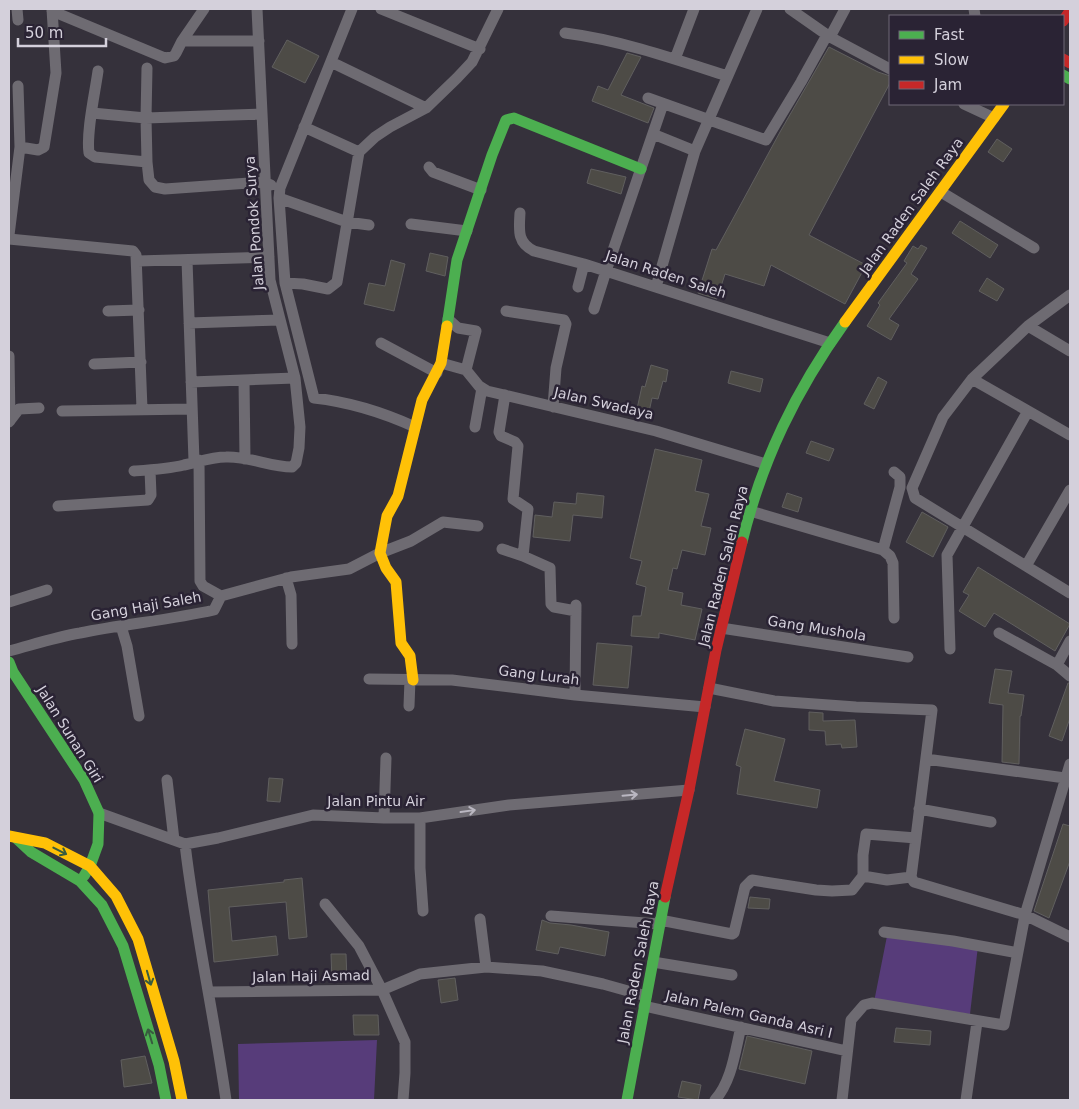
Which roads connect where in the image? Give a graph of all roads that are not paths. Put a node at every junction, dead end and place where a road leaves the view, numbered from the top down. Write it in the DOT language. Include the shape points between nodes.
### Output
graph roads {
  1 [pos="204,9"];
  2 [pos="258,9"];
  3 [pos="352,9"];
  4 [pos="381,9"];
  5 [pos="498,9"];
  6 [pos="694,9"];
  7 [pos="757,9"];
  8 [pos="790,9"];
  9 [pos="845,9"];
  10 [pos="52,10"];
  11 [pos="565,33"];
  12 [pos="828,36"];
  13 [pos="183,41"];
  14 [pos="259,41"];
  15 [pos="480,49"];
  16 [pos="674,59"];
  17 [pos="331,62"];
  18 [pos="147,68"];
  19 [pos="889,68"];
  20 [pos="98,71"];
  21 [pos="727,76"];
  22 [pos="18,86"];
  23 [pos="648,98"];
  24 [pos="663,104"];
  25 [pos="966,105"];
  26 [pos="1003,105"];
  27 [pos="426,108"];
  28 [pos="92,113"];
  29 [pos="262,114"];
  30 [pos="146,118"];
  31 [pos="994,118"];
  32 [pos="708,120"];
  33 [pos="304,127"];
  34 [pos="653,134"];
  35 [pos="20,146"];
  36 [pos="696,151"];
  37 [pos="359,152"];
  38 [pos="147,162"];
  39 [pos="429,167"];
  40 [pos="641,169"];
  41 [pos="264,182"];
  42 [pos="481,190"];
  43 [pos="941,192"];
  44 [pos="279,193"];
  45 [pos="520,213"];
  46 [pos="347,222"];
  47 [pos="411,224"];
  48 [pos="369,225"];
  49 [pos="467,231"];
  50 [pos="9,235"];
  51 [pos="9,239"];
  52 [pos="1034,248"];
  53 [pos="269,257"];
  54 [pos="187,260"];
  55 [pos="138,261"];
  56 [pos="584,264"];
  57 [pos="606,271"];
  58 [pos="285,283"];
  59 [pos="578,287"];
  60 [pos="656,287"];
  61 [pos="1070,295"];
  62 [pos="594,309"];
  63 [pos="139,310"];
  64 [pos="506,310"];
  65 [pos="108,311"];
  66 [pos="448,319"];
  67 [pos="280,320"];
  68 [pos="189,323"];
  69 [pos="1028,326"];
  70 [pos="382,343"];
  71 [pos="830,344"];
  72 [pos="1070,350"];
  73 [pos="9,356"];
  74 [pos="140,362"];
  75 [pos="94,364"];
  76 [pos="439,368"];
  77 [pos="466,370"];
  78 [pos="295,378"];
  79 [pos="972,379"];
  80 [pos="244,380"];
  81 [pos="191,382"];
  82 [pos="482,388"];
  83 [pos="505,395"];
  84 [pos="553,406"];
  85 [pos="39,408"];
  86 [pos="142,409"];
  87 [pos="192,409"];
  88 [pos="1028,410"];
  89 [pos="62,411"];
  90 [pos="9,421"];
  91 [pos="415,427"];
  92 [pos="475,427"];
  93 [pos="1070,435"];
  94 [pos="245,459"];
  95 [pos="197,460"];
  96 [pos="766,464"];
  97 [pos="150,470"];
  98 [pos="134,471"];
  99 [pos="894,472"];
  100 [pos="1070,490"];
  101 [pos="58,506"];
  102 [pos="750,511"];
  103 [pos="478,526"];
  104 [pos="963,526"];
  105 [pos="502,549"];
  106 [pos="883,550"];
  107 [pos="380,553"];
  108 [pos="523,556"];
  109 [pos="1026,566"];
  110 [pos="286,578"];
  111 [pos="47,590"];
  112 [pos="1070,593"];
  113 [pos="222,596"];
  114 [pos="9,602"];
  115 [pos="894,618"];
  116 [pos="121,626"];
  117 [pos="721,628"];
  118 [pos="999,634"];
  119 [pos="1070,641"];
  120 [pos="292,644"];
  121 [pos="950,649"];
  122 [pos="9,651"];
  123 [pos="908,657"];
  124 [pos="9,662"];
  125 [pos="1057,665"];
  126 [pos="1070,676"];
  127 [pos="369,679"];
  128 [pos="412,680"];
  129 [pos="709,688"];
  130 [pos="575,695"];
  131 [pos="409,706"];
  132 [pos="705,707"];
  133 [pos="139,716"];
  134 [pos="386,758"];
  135 [pos="926,759"];
  136 [pos="1070,764"];
  137 [pos="1065,778"];
  138 [pos="166,780"];
  139 [pos="689,790"];
  140 [pos="919,809"];
  141 [pos="99,813"];
  142 [pos="384,818"];
  143 [pos="420,818"];
  144 [pos="991,822"];
  145 [pos="11,836"];
  146 [pos="916,838"];
  147 [pos="179,842"];
  148 [pos="90,866"];
  149 [pos="863,876"];
  150 [pos="911,878"];
  151 [pos="80,881"];
  152 [pos="325,904"];
  153 [pos="423,911"];
  154 [pos="1025,915"];
  155 [pos="551,916"];
  156 [pos="480,920"];
  157 [pos="660,922"];
  158 [pos="884,932"];
  159 [pos="1070,937"];
  160 [pos="1013,952"];
  161 [pos="653,962"];
  162 [pos="486,967"];
  163 [pos="732,974"];
  164 [pos="382,990"];
  165 [pos="210,992"];
  166 [pos="645,1001"];
  167 [pos="977,1022"];
  168 [pos="741,1027"];
  169 [pos="846,1052"];
  170 [pos="174,1061"];
  171 [pos="159,1065"];
  172 [pos="166,1100"];
  173 [pos="182,1100"];
  174 [pos="226,1100"];
  175 [pos="403,1100"];
  176 [pos="627,1100"];
  177 [pos="715,1100"];
  178 [pos="842,1100"];
  179 [pos="966,1100"];
  1 -- 10 [label="street" via="174,56 165,58"];
  2 -- 14 [label="street, Jalan Pondok Surya"];
  3 -- 17 [label="street"];
  4 -- 15 [label="street"];
  5 -- 15 [label="street"];
  6 -- 16 [label="street"];
  7 -- 21 [label="street"];
  8 -- 12 [label="street"];
  9 -- 12 [label="street"];
  10 -- 35 [label="street" via="56,73 44,147 38,150"];
  11 -- 16 [label="street"];
  12 -- 19 [label="street"];
  12 -- 32 [label="street" via="766,140"];
  13 -- 14 [label="street"];
  14 -- 29 [label="street, Jalan Pondok Surya"];
  15 -- 27 [label="street" via="472,62"];
  16 -- 21 [label="street"];
  17 -- 27 [label="street"];
  17 -- 33 [label="street"];
  18 -- 30 [label="street"];
  20 -- 28 [label="street"];
  21 -- 32 [label="street"];
  22 -- 35 [label="street"];
  23 -- 24 [label="street"];
  24 -- 32 [label="street"];
  24 -- 34 [label="street"];
  25 -- 31 [label="street"];
  26 -- 31 [label="main road, Jalan Raden Saleh Raya"];
  27 -- 37 [label="street" via="390,127"];
  28 -- 30 [label="street"];
  28 -- 38 [label="street" via="89,154"];
  29 -- 30 [label="street"];
  29 -- 41 [label="street, Jalan Pondok Surya"];
  30 -- 38 [label="street"];
  31 -- 43 [label="main road, Jalan Raden Saleh Raya"];
  32 -- 36 [label="street"];
  33 -- 37 [label="street"];
  33 -- 44 [label="street"];
  34 -- 36 [label="street"];
  34 -- 40 [label="street"];
  35 -- 50 [label="street"];
  36 -- 60 [label="street"];
  37 -- 46 [label="street"];
  38 -- 41 [label="street" via="150,180 155,187 165,189"];
  39 -- 42 [label="street" via="434,172"];
  40 -- 42 [label="main road" via="509,118"];
  40 -- 57 [label="street"];
  41 -- 44 [label="street"];
  41 -- 53 [label="street, Jalan Pondok Surya"];
  42 -- 49 [label="main road"];
  43 -- 52 [label="street"];
  43 -- 71 [label="main road, Jalan Raden Saleh Raya"];
  44 -- 46 [label="street"];
  44 -- 58 [label="street"];
  45 -- 56 [label="street, Jalan Raden Saleh" via="519,235 527,248"];
  46 -- 48 [label="street"];
  46 -- 58 [label="street" via="337,282 328,289"];
  47 -- 49 [label="street"];
  49 -- 66 [label="main road" via="457,260"];
  51 -- 55 [label="street" via="133,251"];
  53 -- 54 [label="street"];
  53 -- 67 [label="street, Jalan Pondok Surya" via="270,280"];
  54 -- 55 [label="street"];
  54 -- 68 [label="street"];
  55 -- 63 [label="street"];
  56 -- 57 [label="street, Jalan Raden Saleh"];
  56 -- 59 [label="street"];
  57 -- 60 [label="street, Jalan Raden Saleh"];
  57 -- 62 [label="street"];
  58 -- 91 [label="street" via="314,398 370,409"];
  60 -- 71 [label="street, Jalan Raden Saleh"];
  61 -- 69 [label="street"];
  63 -- 65 [label="street"];
  63 -- 74 [label="street"];
  64 -- 84 [label="street" via="564,320 566,324 556,368"];
  66 -- 76 [label="main road"];
  66 -- 77 [label="street" via="458,328 476,331"];
  67 -- 68 [label="street"];
  67 -- 78 [label="street, Jalan Pondok Surya"];
  68 -- 81 [label="street"];
  69 -- 72 [label="street"];
  69 -- 79 [label="street"];
  70 -- 76 [label="street"];
  71 -- 96 [label="main road, Jalan Raden Saleh Raya" via="804,383"];
  73 -- 90 [label="street"];
  74 -- 75 [label="street"];
  74 -- 86 [label="street"];
  76 -- 77 [label="street"];
  76 -- 91 [label="main road" via="422,400"];
  77 -- 82 [label="street"];
  78 -- 80 [label="street"];
  78 -- 94 [label="street, Jalan Pondok Surya" via="300,427 296,462 292,467 283,467"];
  79 -- 88 [label="street"];
  79 -- 104 [label="street" via="943,417 912,488 915,498"];
  80 -- 81 [label="street"];
  80 -- 94 [label="street"];
  81 -- 87 [label="street"];
  82 -- 83 [label="street, Jalan Swadaya"];
  82 -- 92 [label="street"];
  83 -- 84 [label="street, Jalan Swadaya"];
  83 -- 108 [label="street" via="500,432 518,446 513,499 528,508"];
  84 -- 96 [label="street, Jalan Swadaya" via="656,431"];
  85 -- 90 [label="street" via="19,409"];
  86 -- 87 [label="street"];
  86 -- 89 [label="street"];
  87 -- 95 [label="street"];
  88 -- 93 [label="street"];
  88 -- 104 [label="street"];
  91 -- 107 [label="main road" via="398,496 387,516"];
  94 -- 95 [label="street" via="227,456"];
  95 -- 97 [label="street"];
  95 -- 113 [label="street" via="200,581 202,586"];
  96 -- 102 [label="main road, Jalan Raden Saleh Raya"];
  97 -- 98 [label="street"];
  97 -- 101 [label="street" via="151,495 148,500"];
  99 -- 106 [label="street" via="900,478 900,487"];
  100 -- 109 [label="street"];
  102 -- 106 [label="street"];
  102 -- 117 [label="main road, Jalan Raden Saleh Raya"];
  103 -- 107 [label="street, Gang Haji Saleh" via="442,522 412,541"];
  104 -- 109 [label="street"];
  104 -- 121 [label="street" via="946,562"];
  105 -- 108 [label="street"];
  106 -- 115 [label="street" via="893,563"];
  107 -- 110 [label="street, Gang Haji Saleh" via="338,572"];
  107 -- 128 [label="main road" via="396,582 400,643 410,656"];
  108 -- 130 [label="street" via="550,568 551,604 554,607 576,608"];
  109 -- 112 [label="street"];
  110 -- 113 [label="street, Gang Haji Saleh"];
  110 -- 120 [label="street" via="292,595"];
  111 -- 114 [label="street"];
  113 -- 116 [label="street, Gang Haji Saleh" via="214,610"];
  116 -- 122 [label="street, Gang Haji Saleh" via="78,633"];
  116 -- 133 [label="street"];
  117 -- 123 [label="street, Gang Mushola"];
  117 -- 129 [label="main road, Jalan Raden Saleh Raya"];
  118 -- 125 [label="street"];
  119 -- 125 [label="street"];
  124 -- 141 [label="main road, Jalan Sunan Giri" via="12,672 84,780"];
  125 -- 126 [label="street"];
  127 -- 128 [label="street, Gang Lurah"];
  128 -- 130 [label="street, Gang Lurah" via="452,680"];
  128 -- 131 [label="street"];
  129 -- 132 [label="main road, Jalan Raden Saleh Raya"];
  129 -- 135 [label="street" via="774,700 856,708 932,710"];
  130 -- 132 [label="street, Gang Lurah"];
  132 -- 139 [label="main road, Jalan Raden Saleh Raya"];
  134 -- 142 [label="street"];
  135 -- 137 [label="street"];
  135 -- 140 [label="street"];
  136 -- 137 [label="street"];
  137 -- 154 [label="street"];
  138 -- 147 [label="street"];
  143 -- 139 [label="street, Jalan Pintu Air, one-way" via="508,805"];
  139 -- 157 [label="main road, Jalan Raden Saleh Raya"];
  140 -- 144 [label="street"];
  140 -- 146 [label="street"];
  141 -- 147 [label="street"];
  141 -- 148 [label="main road, Jalan Sunan Giri" via="98,844"];
  142 -- 143 [label="street, Jalan Pintu Air"];
  142 -- 147 [label="street, Jalan Pintu Air" via="314,815 218,838"];
  143 -- 153 [label="street"];
  145 -- 148 [label="main road, one-way" via="45,843"];
  145 -- 151 [label="main road"];
  146 -- 149 [label="street" via="866,834"];
  146 -- 150 [label="street"];
  147 -- 165 [label="street"];
  148 -- 151 [label="main road, Jalan Sunan Giri"];
  148 -- 170 [label="main road, one-way" via="116,896 138,939"];
  149 -- 150 [label="street" via="887,880"];
  149 -- 157 [label="street" via="852,890 832,892 752,880 745,887 734,933 730,934"];
  150 -- 154 [label="street" via="914,882"];
  171 -- 151 [label="main road, one-way" via="123,946 102,905"];
  152 -- 164 [label="street" via="359,946"];
  154 -- 159 [label="street"];
  154 -- 167 [label="street" via="1004,1025"];
  155 -- 157 [label="street"];
  156 -- 162 [label="street"];
  157 -- 161 [label="main road, Jalan Raden Saleh Raya"];
  158 -- 160 [label="street"];
  161 -- 163 [label="street"];
  161 -- 166 [label="main road, Jalan Raden Saleh Raya"];
  162 -- 164 [label="street, Jalan Haji Asmad" via="420,974"];
  162 -- 166 [label="street, Jalan Haji Asmad" via="542,971 603,984"];
  164 -- 165 [label="street, Jalan Haji Asmad"];
  164 -- 175 [label="street" via="405,1042"];
  165 -- 174 [label="street"];
  166 -- 168 [label="street, Jalan Palem Ganda Asri I"];
  166 -- 176 [label="main road, Jalan Raden Saleh Raya"];
  167 -- 169 [label="street" via="864,1004 852,1020"];
  167 -- 179 [label="street"];
  168 -- 169 [label="street, Jalan Palem Ganda Asri I"];
  168 -- 177 [label="street" via="728,1077 722,1093"];
  169 -- 178 [label="street"];
  170 -- 171 [label="main road"];
  170 -- 173 [label="main road"];
  171 -- 172 [label="main road"];
}
